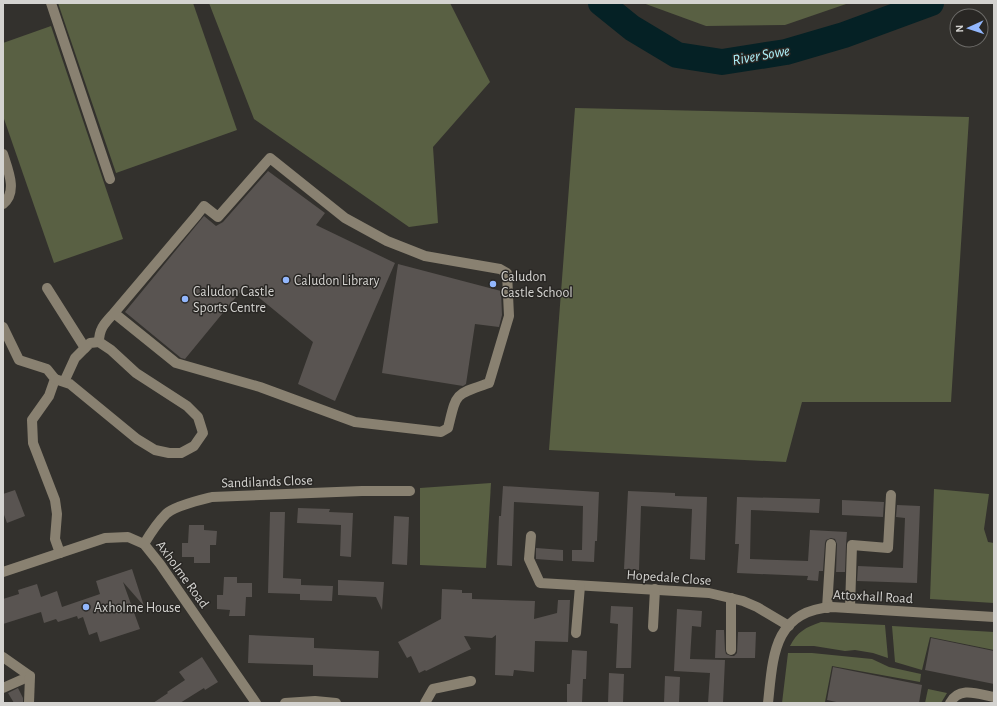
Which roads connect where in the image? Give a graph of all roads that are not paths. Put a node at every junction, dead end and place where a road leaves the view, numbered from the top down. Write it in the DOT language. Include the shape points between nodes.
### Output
graph roads {
  1 [pos="51,3"];
  2 [pos="3,154"];
  3 [pos="110,179"];
  4 [pos="3,204"];
  5 [pos="47,288"];
  6 [pos="114,313"];
  7 [pos="3,327"];
  8 [pos="99,342"];
  9 [pos="85,348"];
  10 [pos="63,382"];
  11 [pos="410,491"];
  12 [pos="891,495"];
  13 [pos="531,536"];
  14 [pos="144,544"];
  15 [pos="831,544"];
  16 [pos="60,553"];
  17 [pos="3,572"];
  18 [pos="580,586"];
  19 [pos="654,589"];
  20 [pos="731,598"];
  21 [pos="827,608"];
  22 [pos="850,608"];
  23 [pos="994,617"];
  24 [pos="789,626"];
  25 [pos="653,627"];
  26 [pos="576,633"];
  27 [pos="731,650"];
  28 [pos="3,657"];
  29 [pos="30,676"];
  30 [pos="471,681"];
  31 [pos="3,688"];
  32 [pos="994,697"];
  33 [pos="29,703"];
  34 [pos="256,703"];
  35 [pos="285,703"];
  36 [pos="336,703"];
  37 [pos="425,703"];
  38 [pos="768,703"];
  39 [pos="950,703"];
  1 -- 3 [label="street"];
  2 -- 4 [label="street" via="12,187 8,200"];
  5 -- 9 [label="street"];
  6 -- 6 [label="street" via="204,206 218,217 270,158 345,218 387,241 426,256 500,269 507,273 509,316 490,383 463,392 455,400 448,428 441,432 355,422 260,387 176,363"];
  6 -- 8 [label="street" via="99,332"];
  7 -- 10 [label="street" via="19,360 47,369"];
  8 -- 9 [label="street"];
  8 -- 10 [label="street" via="112,350 136,373 187,406 198,417 203,433 194,446 181,453 168,454 155,450"];
  9 -- 10 [label="street" via="75,358"];
  10 -- 16 [label="street" via="32,420 33,443 55,500 56,540"];
  11 -- 14 [label="street, Sandilands Close" via="212,497 167,513"];
  12 -- 22 [label="street" via="888,548 852,545"];
  13 -- 18 [label="street, Hopedale Close" via="529,559 540,584"];
  14 -- 16 [label="street, Axholme Road" via="128,537 105,538"];
  14 -- 34 [label="street, Axholme Road"];
  15 -- 21 [label="street"];
  16 -- 17 [label="street, Axholme Road"];
  18 -- 19 [label="street, Hopedale Close"];
  18 -- 26 [label="street"];
  19 -- 20 [label="street, Hopedale Close"];
  19 -- 25 [label="street"];
  20 -- 24 [label="street, Hopedale Close" via="757,607"];
  20 -- 27 [label="street"];
  21 -- 22 [label="street, Attoxhall Road"];
  21 -- 24 [label="street, Attoxhall Road" via="808,612"];
  22 -- 23 [label="street, Attoxhall Road"];
  24 -- 38 [label="street, Attoxhall Road" via="779,640 774,654"];
  28 -- 29 [label="street"];
  29 -- 31 [label="street"];
  29 -- 33 [label="street"];
  30 -- 37 [label="street" via="433,689"];
  32 -- 39 [label="street" via="962,692 953,696"];
  35 -- 36 [label="street"];
}
